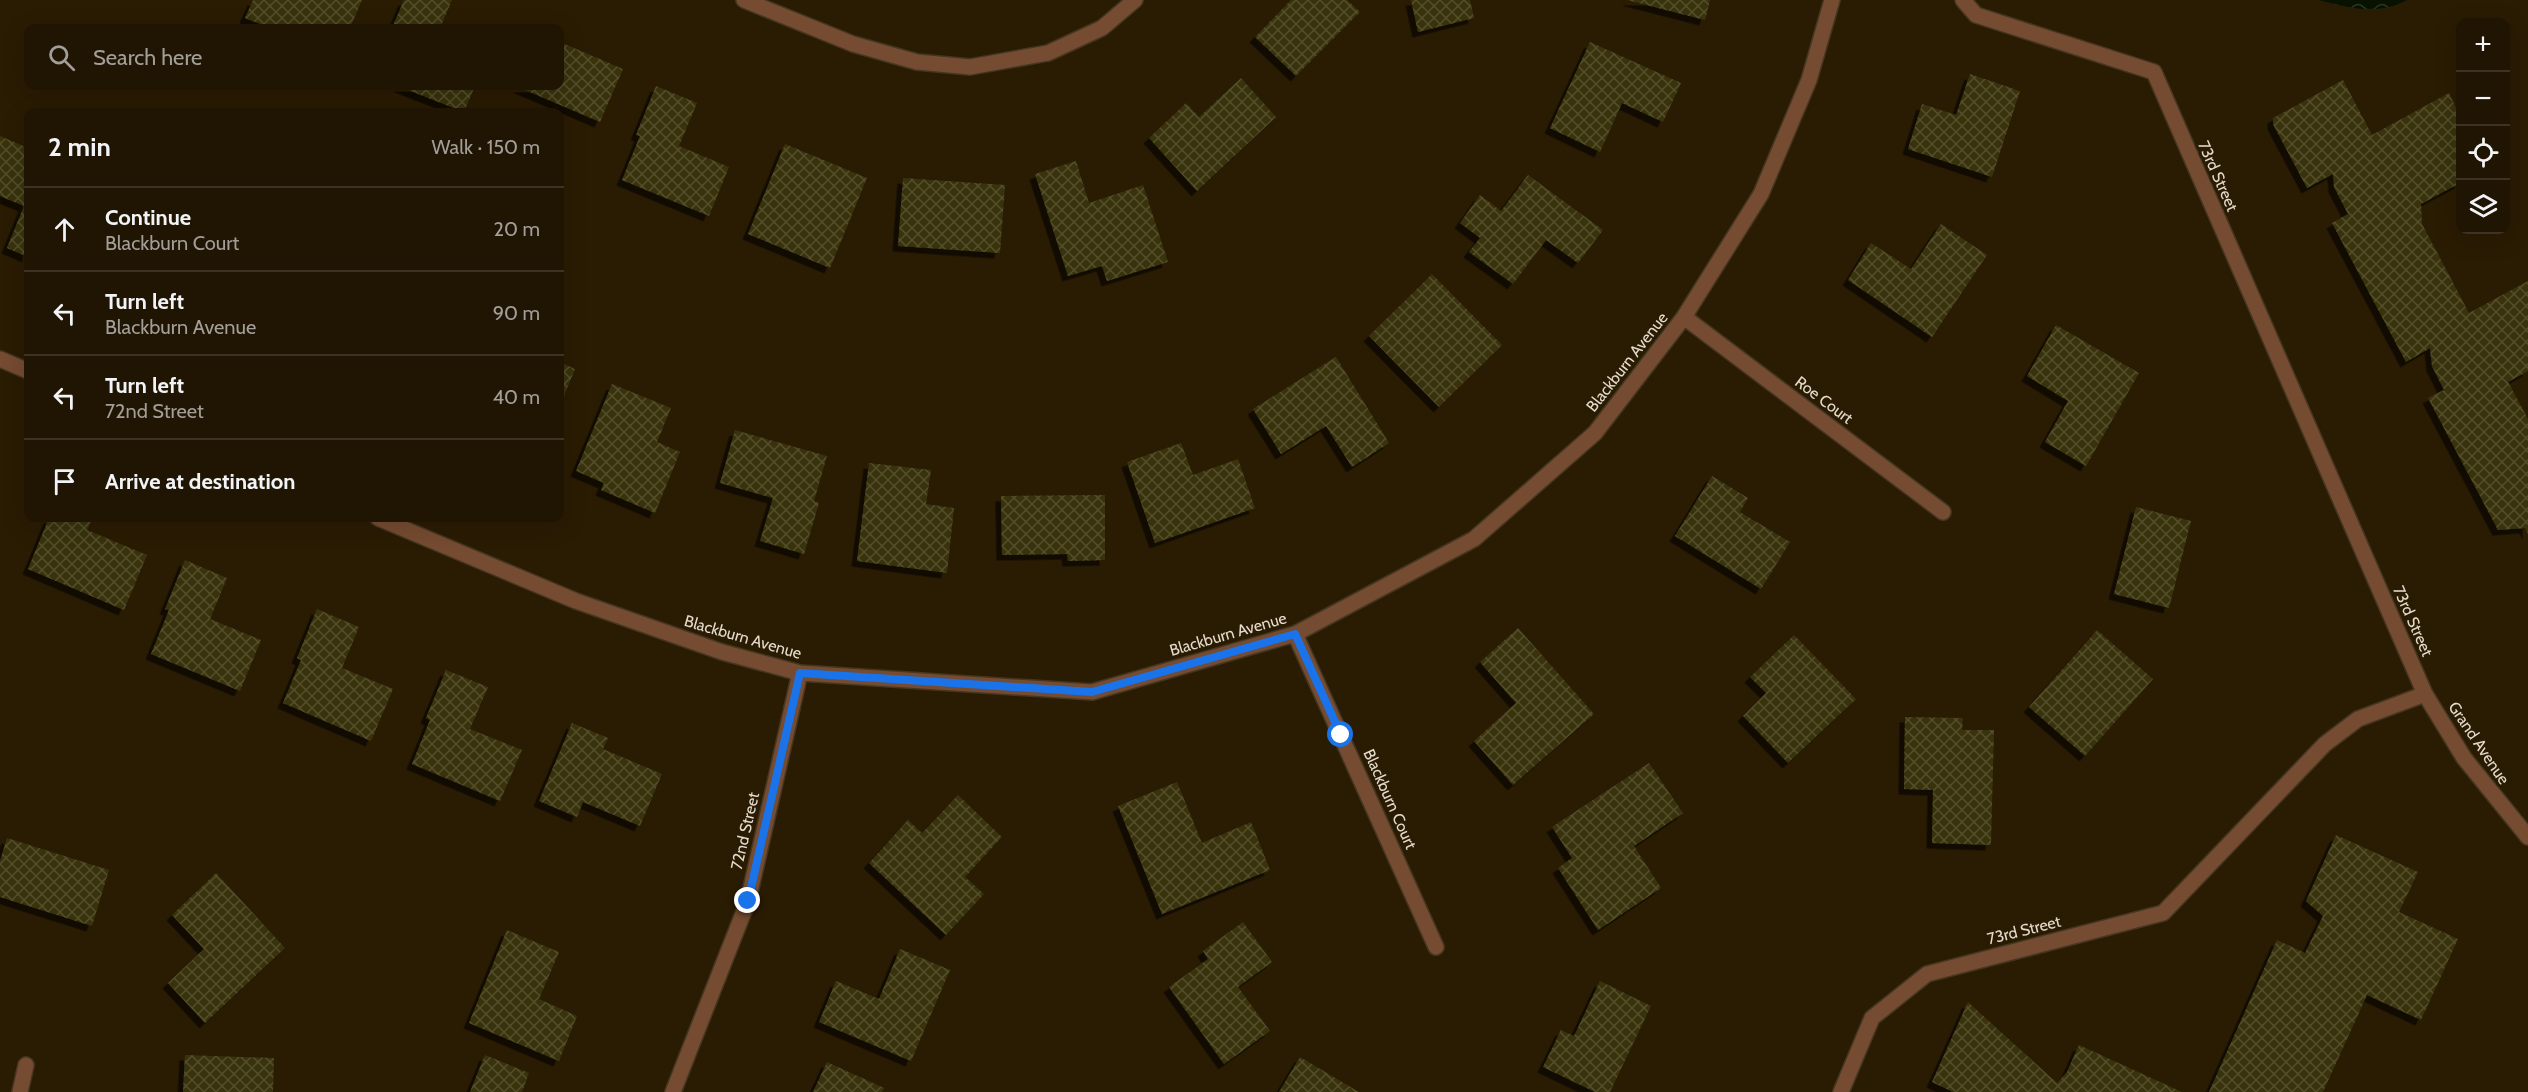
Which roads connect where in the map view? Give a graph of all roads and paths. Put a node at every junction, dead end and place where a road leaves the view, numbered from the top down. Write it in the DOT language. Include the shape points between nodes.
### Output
graph roads {
  1 [pos="744,0"];
  2 [pos="1135,0"];
  3 [pos="1832,0"];
  4 [pos="1963,0"];
  5 [pos="1684,317"];
  6 [pos="0,359"];
  7 [pos="24,369"];
  8 [pos="1943,512"];
  9 [pos="388,522"];
  10 [pos="1295,634"];
  11 [pos="800,673"];
  12 [pos="2425,694"];
  13 [pos="2528,837"];
  14 [pos="1436,947"];
  15 [pos="26,1065"];
  16 [pos="20,1092"];
  17 [pos="672,1092"];
  18 [pos="1841,1092"];
  1 -- 2 [label="street" via="853,44 917,62 970,68 1048,52 1102,28"];
  3 -- 5 [label="street, Blackburn Avenue" via="1809,80 1761,194"];
  4 -- 12 [label="street, 73rd Street" via="1976,15 2154,72"];
  5 -- 8 [label="street, Roe Court"];
  5 -- 10 [label="street, Blackburn Avenue" via="1594,433 1474,539"];
  6 -- 7 [label="street"];
  9 -- 11 [label="street, Blackburn Avenue" via="576,601 722,652"];
  10 -- 11 [label="street, Blackburn Avenue" via="1092,692"];
  10 -- 14 [label="street, Blackburn Court"];
  11 -- 17 [label="street, 72nd Street" via="748,901"];
  12 -- 13 [label="street, Grand Avenue" via="2464,758"];
  12 -- 18 [label="street, 73rd Street" via="2358,719 2325,744 2163,913 1927,974 1872,1018"];
  15 -- 16 [label="street"];
}
